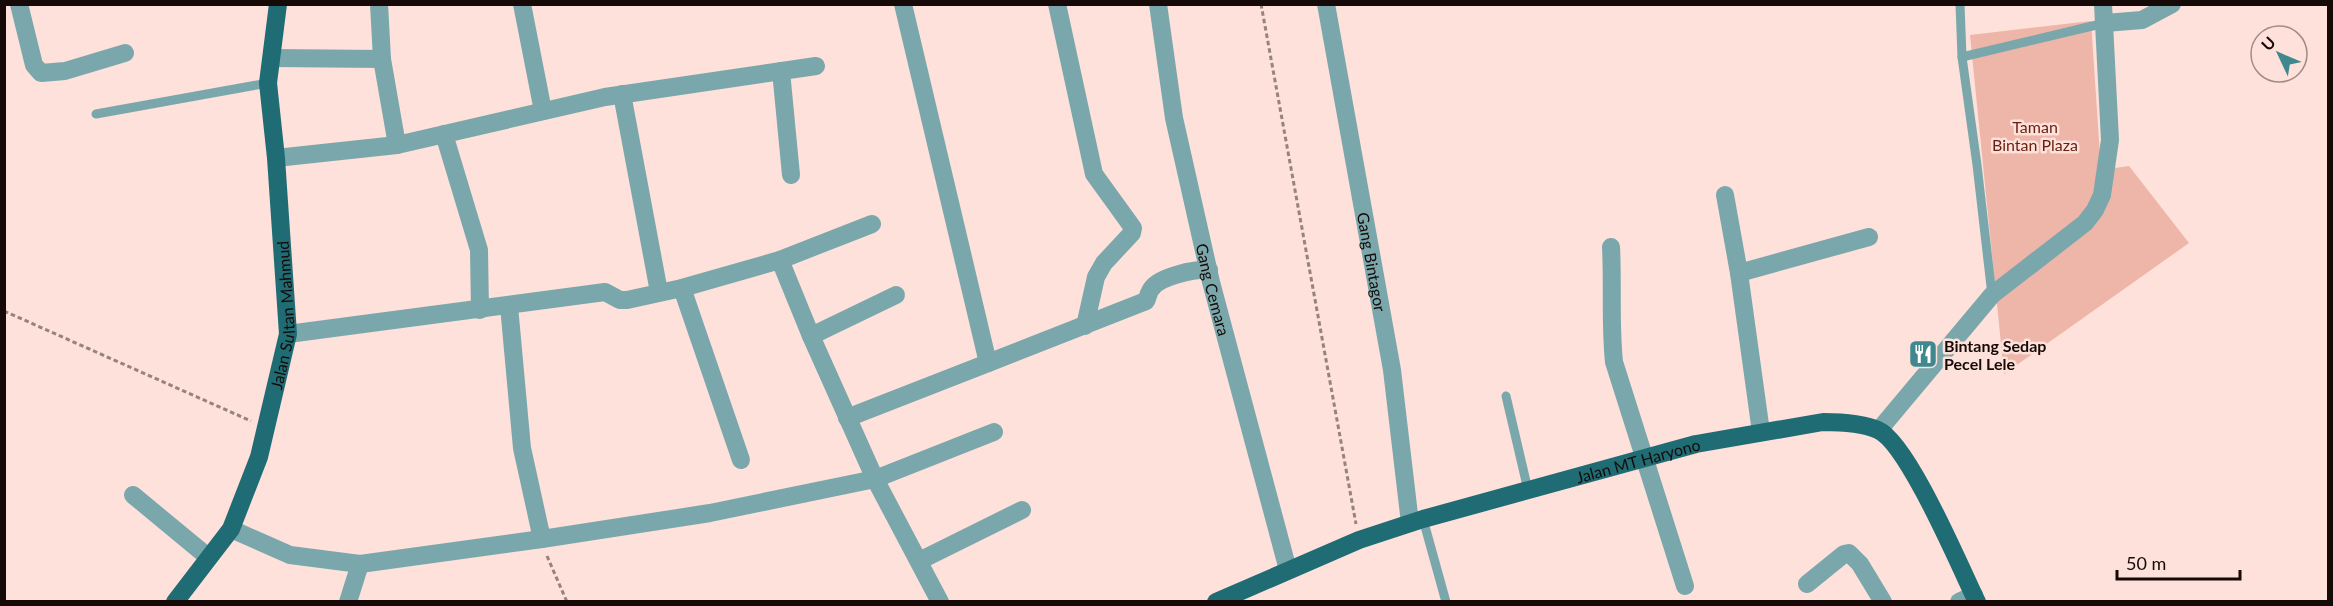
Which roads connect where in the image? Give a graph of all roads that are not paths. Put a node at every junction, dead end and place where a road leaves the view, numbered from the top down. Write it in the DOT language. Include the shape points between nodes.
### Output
graph roads {
  1 [pos="19,4"];
  2 [pos="278,4"];
  3 [pos="379,4"];
  4 [pos="522,4"];
  5 [pos="903,4"];
  6 [pos="1057,4"];
  7 [pos="1158,4"];
  8 [pos="1326,4"];
  9 [pos="1960,4"];
  10 [pos="2103,4"];
  11 [pos="2172,4"];
  12 [pos="2105,23"];
  13 [pos="125,53"];
  14 [pos="1962,57"];
  15 [pos="272,58"];
  16 [pos="382,59"];
  17 [pos="816,66"];
  18 [pos="781,71"];
  19 [pos="268,82"];
  20 [pos="622,94"];
  21 [pos="543,111"];
  22 [pos="96,114"];
  23 [pos="444,134"];
  24 [pos="397,145"];
  25 [pos="276,158"];
  26 [pos="791,175"];
  27 [pos="1725,195"];
  28 [pos="872,224"];
  29 [pos="1869,237"];
  30 [pos="1611,248"];
  31 [pos="780,260"];
  32 [pos="1209,270"];
  33 [pos="1739,273"];
  34 [pos="682,288"];
  35 [pos="659,292"];
  36 [pos="896,295"];
  37 [pos="1992,295"];
  38 [pos="509,306"];
  39 [pos="480,310"];
  40 [pos="1085,326"];
  41 [pos="288,334"];
  42 [pos="811,336"];
  43 [pos="988,363"];
  44 [pos="1506,396"];
  45 [pos="847,418"];
  46 [pos="1879,430"];
  47 [pos="994,432"];
  48 [pos="1761,432"];
  49 [pos="1643,459"];
  50 [pos="741,460"];
  51 [pos="875,479"];
  52 [pos="1528,490"];
  53 [pos="133,495"];
  54 [pos="1022,510"];
  55 [pos="1417,521"];
  56 [pos="231,529"];
  57 [pos="542,539"];
  58 [pos="208,557"];
  59 [pos="919,561"];
  60 [pos="1288,570"];
  61 [pos="357,573"];
  62 [pos="1807,584"];
  63 [pos="1684,586"];
  64 [pos="1970,599"];
  65 [pos="175,602"];
  66 [pos="348,602"];
  67 [pos="365,602"];
  68 [pos="940,602"];
  69 [pos="1216,602"];
  70 [pos="1446,602"];
  71 [pos="1883,602"];
  1 -- 13 [label="street" via="34,65 41,73 65,71"];
  2 -- 15 [label="main road, Jalan Sultan Mahmud"];
  3 -- 16 [label="street"];
  4 -- 21 [label="street"];
  5 -- 43 [label="street"];
  6 -- 40 [label="street" via="1094,174 1133,228 1096,277"];
  7 -- 32 [label="street, Gang Cemara" via="1174,118"];
  8 -- 55 [label="street, Gang Bintagor"];
  9 -- 14 [label="lane"];
  10 -- 12 [label="street"];
  11 -- 12 [label="street" via="2142,21"];
  12 -- 14 [label="lane"];
  12 -- 37 [label="street" via="2110,140 2102,195 2085,223"];
  14 -- 37 [label="lane"];
  15 -- 16 [label="street"];
  15 -- 19 [label="main road, Jalan Sultan Mahmud"];
  16 -- 24 [label="street"];
  17 -- 18 [label="street"];
  18 -- 20 [label="street"];
  18 -- 26 [label="street"];
  19 -- 22 [label="lane"];
  19 -- 25 [label="main road, Jalan Sultan Mahmud"];
  20 -- 21 [label="street"];
  20 -- 35 [label="street"];
  21 -- 23 [label="street"];
  23 -- 24 [label="street"];
  23 -- 39 [label="street" via="479,250"];
  24 -- 25 [label="street"];
  25 -- 41 [label="main road, Jalan Sultan Mahmud"];
  27 -- 33 [label="street"];
  28 -- 31 [label="street"];
  29 -- 33 [label="street"];
  30 -- 49 [label="street" via="1614,362"];
  31 -- 34 [label="street"];
  31 -- 42 [label="street"];
  32 -- 40 [label="street" via="1176,275 1153,286 1146,302"];
  32 -- 60 [label="street, Gang Cemara"];
  33 -- 48 [label="street"];
  34 -- 35 [label="street"];
  34 -- 50 [label="street"];
  35 -- 38 [label="street" via="621,300 605,292"];
  36 -- 42 [label="street"];
  37 -- 46 [label="street"];
  38 -- 39 [label="street"];
  38 -- 57 [label="street" via="522,448"];
  39 -- 41 [label="street"];
  40 -- 43 [label="street"];
  41 -- 56 [label="main road, Jalan Sultan Mahmud" via="259,456"];
  42 -- 45 [label="street"];
  43 -- 45 [label="street"];
  44 -- 52 [label="lane"];
  45 -- 51 [label="street"];
  46 -- 48 [label="main road, Jalan MT Haryono" via="1823,422"];
  46 -- 64 [label="main road" via="1900,454 1934,509"];
  47 -- 51 [label="street"];
  48 -- 49 [label="main road, Jalan MT Haryono"];
  49 -- 52 [label="main road, Jalan MT Haryono"];
  49 -- 63 [label="street"];
  51 -- 57 [label="street" via="710,513"];
  51 -- 59 [label="street"];
  52 -- 55 [label="main road, Jalan MT Haryono"];
  53 -- 58 [label="street"];
  54 -- 59 [label="street"];
  55 -- 60 [label="main road, Jalan MT Haryono"];
  55 -- 70 [label="lane"];
  56 -- 58 [label="main road, Jalan Sultan Mahmud"];
  56 -- 61 [label="street" via="290,555"];
  57 -- 61 [label="street"];
  58 -- 65 [label="main road, Jalan Sultan Mahmud"];
  59 -- 68 [label="street"];
  60 -- 69 [label="main road, Jalan MT Haryono"];
  61 -- 66 [label="street"];
  61 -- 67 [label="street"];
  62 -- 71 [label="street" via="1849,553"];
}
